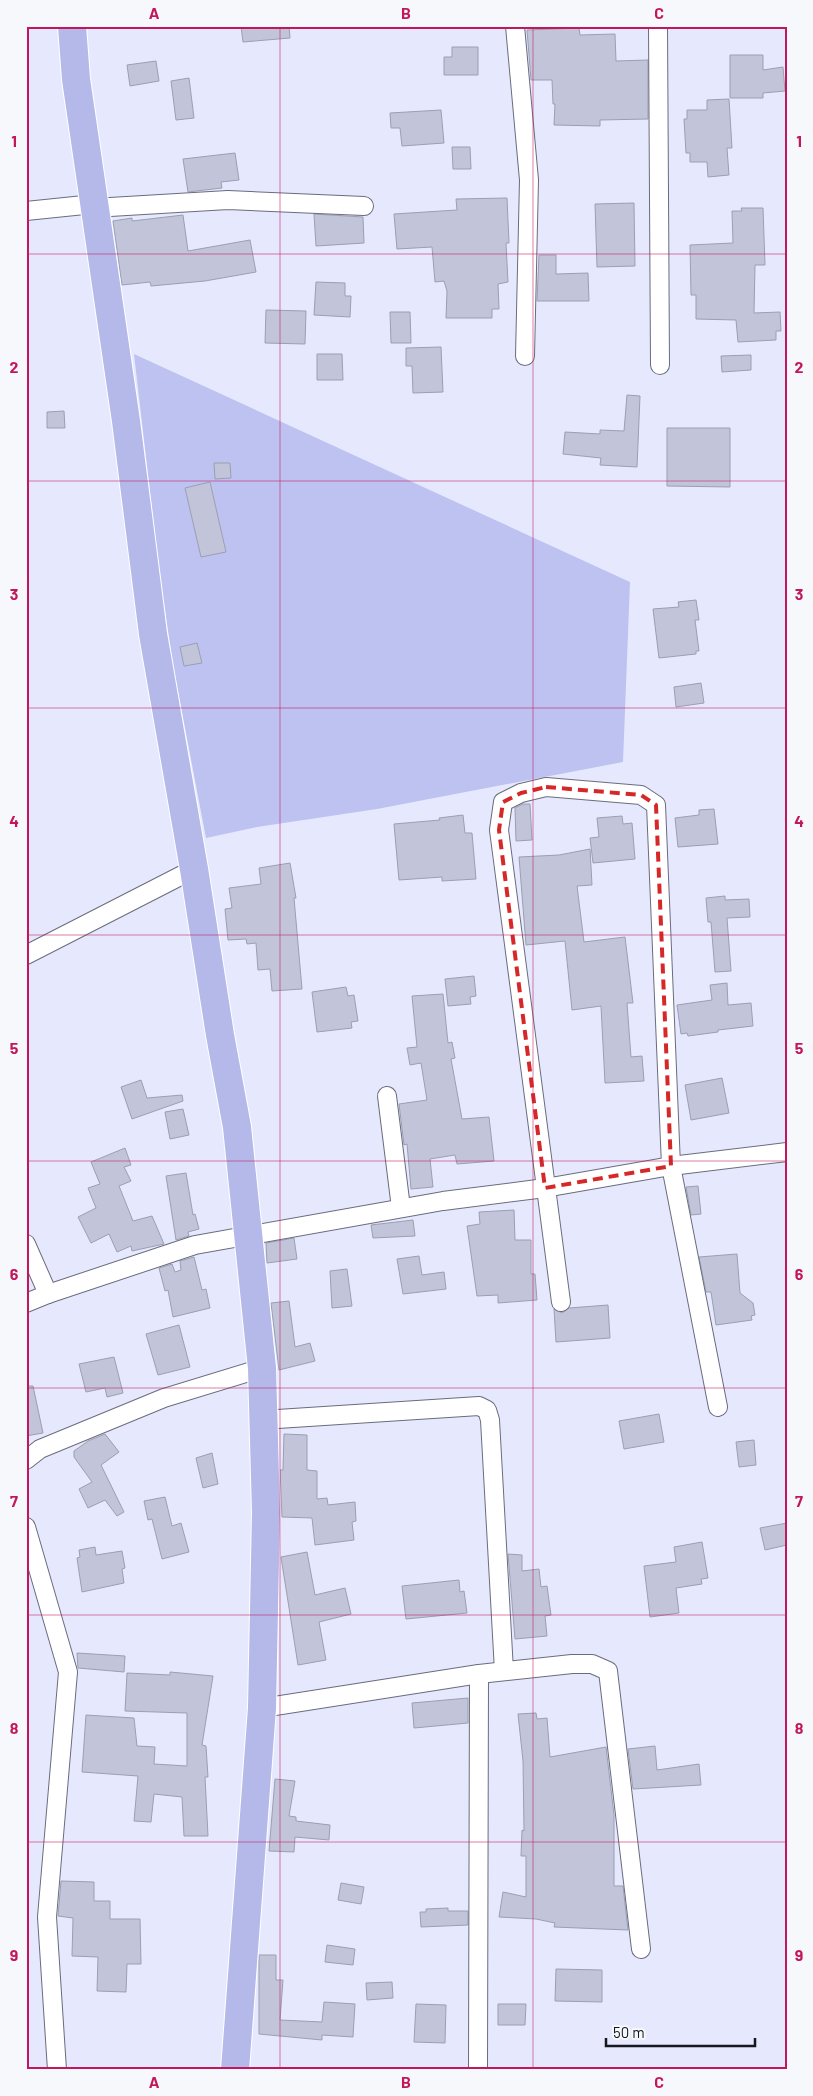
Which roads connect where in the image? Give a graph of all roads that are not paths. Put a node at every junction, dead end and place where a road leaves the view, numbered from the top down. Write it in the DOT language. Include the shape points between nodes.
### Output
graph roads {
  1 [pos="72,26"];
  2 [pos="515,26"];
  3 [pos="658,26"];
  4 [pos="93,206"];
  5 [pos="364,206"];
  6 [pos="26,211"];
  7 [pos="525,356"];
  8 [pos="660,365"];
  9 [pos="194,869"];
  10 [pos="26,955"];
  11 [pos="387,1096"];
  12 [pos="787,1152"];
  13 [pos="671,1166"];
  14 [pos="545,1188"];
  15 [pos="401,1208"];
  16 [pos="247,1237"];
  17 [pos="26,1244"];
  18 [pos="48,1294"];
  19 [pos="561,1302"];
  20 [pos="26,1304"];
  21 [pos="262,1368"];
  22 [pos="718,1406"];
  23 [pos="262,1420"];
  24 [pos="26,1460"];
  25 [pos="26,1527"];
  26 [pos="504,1671"];
  27 [pos="479,1674"];
  28 [pos="262,1708"];
  29 [pos="641,1949"];
  30 [pos="57,2070"];
  31 [pos="235,2070"];
  32 [pos="478,2070"];
  1 -- 4 [label="highway"];
  2 -- 7 [label="street" via="529,180"];
  3 -- 8 [label="street"];
  4 -- 5 [label="street" via="228,200"];
  4 -- 6 [label="street"];
  4 -- 9 [label="highway" via="126,421 153,634"];
  9 -- 10 [label="street"];
  9 -- 16 [label="highway" via="237,1127"];
  11 -- 15 [label="street"];
  12 -- 13 [label="street"];
  13 -- 14 [label="street"];
  13 -- 14 [label="street" via="656,805 641,795 546,787 521,793 503,802 499,830"];
  13 -- 22 [label="street"];
  14 -- 15 [label="street"];
  14 -- 19 [label="street"];
  15 -- 16 [label="street"];
  16 -- 18 [label="street" via="195,1245"];
  16 -- 21 [label="highway"];
  17 -- 18 [label="street"];
  18 -- 20 [label="street"];
  21 -- 23 [label="highway"];
  21 -- 24 [label="street" via="164,1398 40,1449"];
  23 -- 26 [label="street" via="479,1406 487,1410"];
  23 -- 28 [label="highway" via="266,1512"];
  25 -- 30 [label="street" via="68,1672 47,1917"];
  26 -- 27 [label="street"];
  26 -- 29 [label="street" via="572,1664 592,1664 608,1671"];
  27 -- 28 [label="street"];
  27 -- 32 [label="street"];
  28 -- 31 [label="highway"];
}
